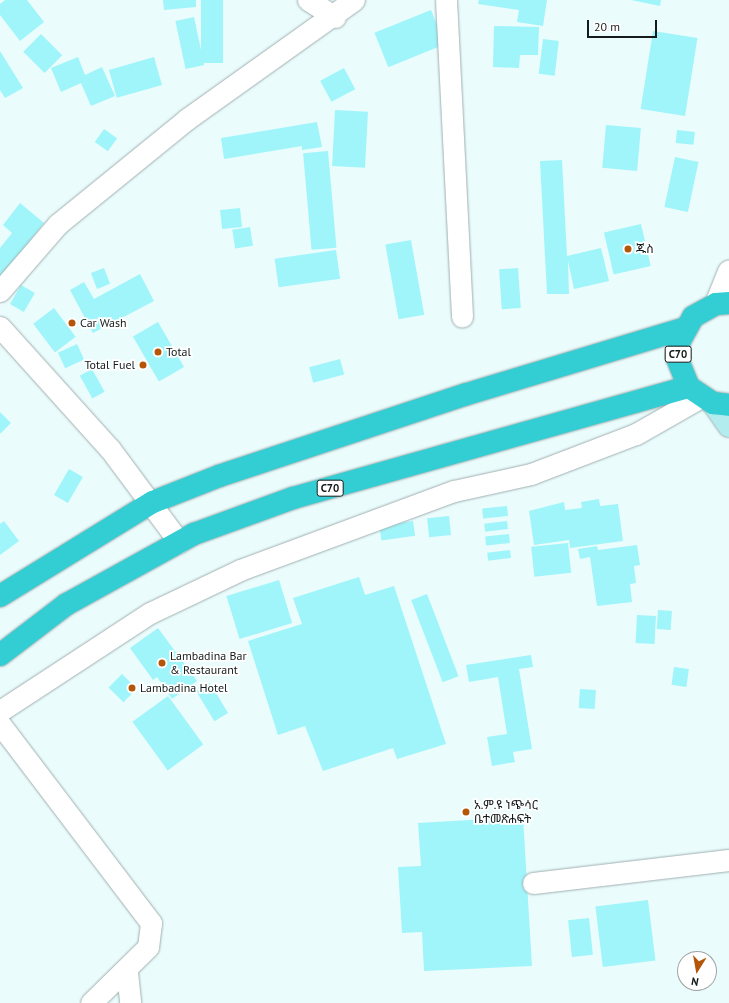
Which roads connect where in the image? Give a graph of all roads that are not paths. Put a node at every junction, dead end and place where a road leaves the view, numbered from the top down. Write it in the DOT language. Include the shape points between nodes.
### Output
graph roads {
  1 [pos="308,0"];
  2 [pos="354,0"];
  3 [pos="446,0"];
  4 [pos="335,17"];
  5 [pos="729,271"];
  6 [pos="0,291"];
  7 [pos="722,303"];
  8 [pos="462,317"];
  9 [pos="0,328"];
  10 [pos="684,328"];
  11 [pos="708,398"];
  12 [pos="729,426"];
  13 [pos="153,502"];
  14 [pos="179,542"];
  15 [pos="0,596"];
  16 [pos="0,655"];
  17 [pos="0,711"];
  18 [pos="0,724"];
  19 [pos="729,860"];
  20 [pos="533,883"];
  21 [pos="127,972"];
  22 [pos="91,1003"];
  23 [pos="130,1003"];
  1 -- 4 [label="street"];
  2 -- 4 [label="street"];
  3 -- 8 [label="street"];
  4 -- 6 [label="street" via="187,119 58,224"];
  5 -- 7 [label="street"];
  7 -- 10 [label="highway, C70" via="693,317"];
  9 -- 13 [label="street"];
  10 -- 11 [label="highway, C70" via="678,358"];
  10 -- 13 [label="highway, C70" via="452,399 219,476"];
  11 -- 12 [label="main road"];
  11 -- 14 [label="highway, C70" via="294,498"];
  11 -- 17 [label="street" via="636,434 531,474 454,491 240,570 150,613"];
  13 -- 14 [label="street"];
  13 -- 15 [label="highway, C70"];
  14 -- 16 [label="highway, C70" via="67,604"];
  18 -- 21 [label="street" via="151,923 148,948"];
  19 -- 20 [label="street"];
  21 -- 22 [label="street"];
  21 -- 23 [label="street"];
}
